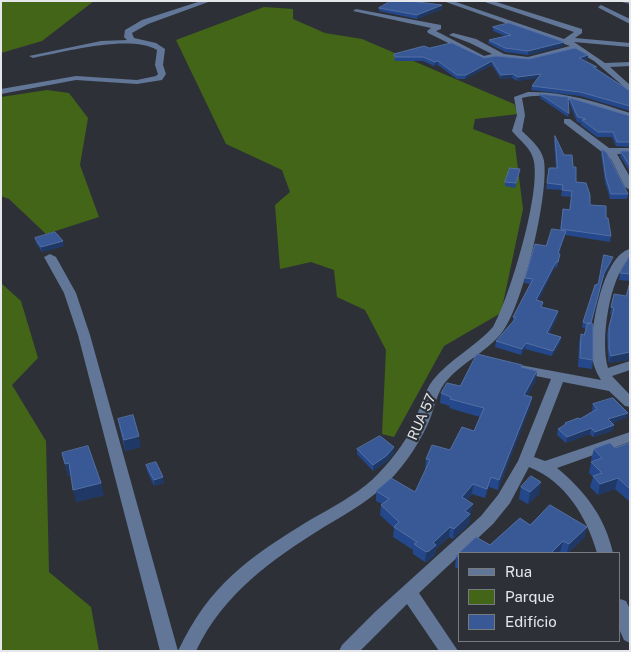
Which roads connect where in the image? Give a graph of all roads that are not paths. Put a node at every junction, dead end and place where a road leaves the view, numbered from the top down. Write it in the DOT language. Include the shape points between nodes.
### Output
graph roads {
  1 [pos="208,1"];
  2 [pos="485,1"];
  3 [pos="624,1"];
  4 [pos="630,2"];
  5 [pos="443,3"];
  6 [pos="601,7"];
  7 [pos="356,11"];
  8 [pos="630,22"];
  9 [pos="438,27"];
  10 [pos="564,40"];
  11 [pos="134,42"];
  12 [pos="630,45"];
  13 [pos="577,47"];
  14 [pos="33,56"];
  15 [pos="501,56"];
  16 [pos="630,64"];
  17 [pos="604,65"];
  18 [pos="630,90"];
  19 [pos="1,92"];
  20 [pos="630,116"];
  21 [pos="567,121"];
  22 [pos="609,151"];
  23 [pos="630,151"];
  24 [pos="630,187"];
  25 [pos="628,254"];
  26 [pos="50,256"];
  27 [pos="630,365"];
  28 [pos="509,366"];
  29 [pos="604,374"];
  30 [pos="558,378"];
  31 [pos="613,387"];
  32 [pos="630,403"];
  33 [pos="630,437"];
  34 [pos="525,459"];
  35 [pos="544,467"];
  36 [pos="606,552"];
  37 [pos="409,592"];
  38 [pos="621,609"];
  39 [pos="630,635"];
  40 [pos="169,651"];
  41 [pos="187,651"];
  42 [pos="348,651"];
  43 [pos="449,651"];
  1 -- 11 [label="street" via="134,27 127,35"];
  2 -- 10 [label="street" via="579,31"];
  3 -- 4 [label="street"];
  5 -- 10 [label="street"];
  6 -- 8 [label="street"];
  7 -- 9 [label="street"];
  9 -- 15 [label="street"];
  9 -- 15 [label="street" via="431,32 479,57"];
  10 -- 12 [label="street"];
  10 -- 13 [label="street"];
  11 -- 14 [label="street" via="101,43"];
  11 -- 19 [label="street" via="160,49 162,74 159,78 143,82 76,78"];
  13 -- 15 [label="street" via="528,58"];
  13 -- 17 [label="street"];
  16 -- 17 [label="street"];
  17 -- 18 [label="street"];
  20 -- 41 [label="street, RUA 57" via="594,104 549,96 527,94 518,97 521,115 517,131 539,159 540,183 506,315 477,357 439,382 420,427 393,468 355,501 283,544 236,579 205,617"];
  21 -- 22 [label="street"];
  22 -- 23 [label="street"];
  22 -- 24 [label="street" via="619,161"];
  25 -- 29 [label="street" via="616,267 598,333 598,352"];
  26 -- 40 [label="street" via="70,293 84,335"];
  27 -- 29 [label="street"];
  28 -- 30 [label="street"];
  29 -- 31 [label="street"];
  30 -- 31 [label="street"];
  30 -- 34 [label="street"];
  31 -- 32 [label="street"];
  33 -- 35 [label="street"];
  34 -- 35 [label="street"];
  34 -- 37 [label="street" via="504,499 488,520"];
  35 -- 36 [label="street" via="582,498 594,518"];
  37 -- 42 [label="street"];
  37 -- 43 [label="street"];
  38 -- 39 [label="street"];
}
